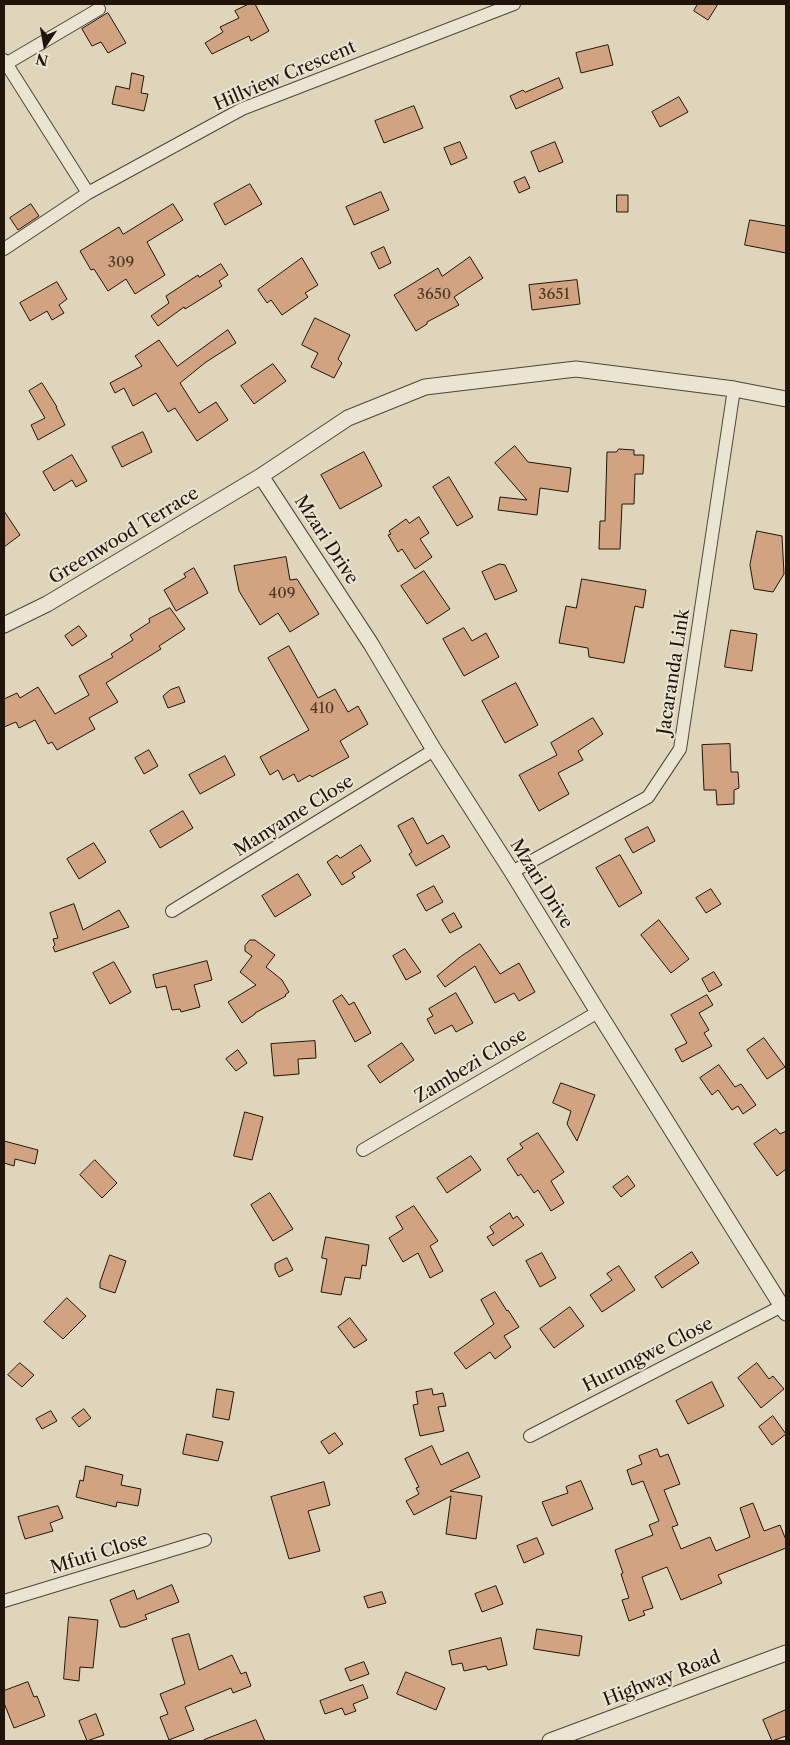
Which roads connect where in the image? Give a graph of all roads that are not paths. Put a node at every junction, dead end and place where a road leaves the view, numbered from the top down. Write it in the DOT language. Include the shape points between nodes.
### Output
graph roads {
  1 [pos="514,4"];
  2 [pos="99,9"];
  3 [pos="5,63"];
  4 [pos="88,193"];
  5 [pos="4,249"];
  6 [pos="734,389"];
  7 [pos="786,399"];
  8 [pos="261,476"];
  9 [pos="4,625"];
  10 [pos="434,750"];
  11 [pos="512,872"];
  12 [pos="172,911"];
  13 [pos="598,1012"];
  14 [pos="363,1150"];
  15 [pos="784,1309"];
  16 [pos="530,1436"];
  17 [pos="205,1540"];
  18 [pos="4,1601"];
  19 [pos="786,1653"];
  20 [pos="550,1741"];
  1 -- 4 [label="street, Hillview Crescent" via="242,109"];
  2 -- 3 [label="street"];
  3 -- 4 [label="street"];
  4 -- 5 [label="street, Hillview Crescent"];
  6 -- 7 [label="street, Greenwood Terrace"];
  6 -- 8 [label="street, Greenwood Terrace" via="576,369 425,387 348,418"];
  6 -- 11 [label="street, Jacaranda Link" via="680,749 648,797"];
  8 -- 9 [label="street, Greenwood Terrace" via="47,604"];
  8 -- 10 [label="street, Mzari Drive" via="372,644"];
  10 -- 11 [label="street, Mzari Drive"];
  10 -- 12 [label="street, Manyame Close"];
  11 -- 13 [label="street, Mzari Drive"];
  13 -- 14 [label="street, Zambezi Close"];
  13 -- 15 [label="street, Mzari Drive"];
  15 -- 16 [label="street, Hurungwe Close"];
  17 -- 18 [label="street, Mfuti Close"];
  19 -- 20 [label="street, Highway Road"];
}
